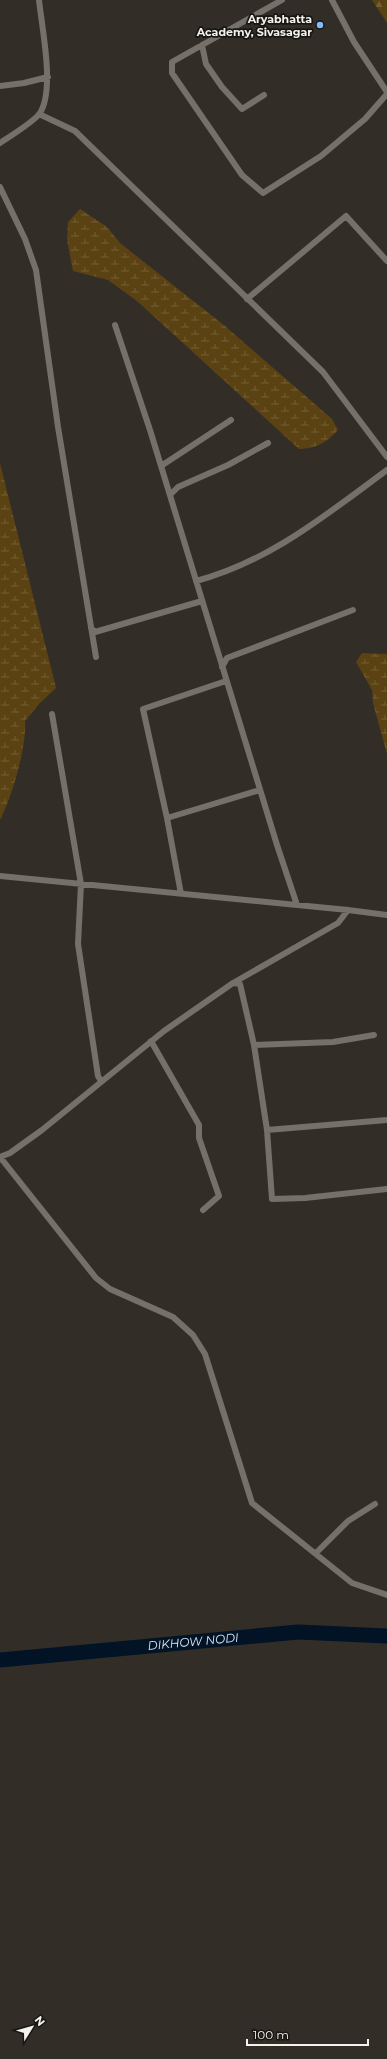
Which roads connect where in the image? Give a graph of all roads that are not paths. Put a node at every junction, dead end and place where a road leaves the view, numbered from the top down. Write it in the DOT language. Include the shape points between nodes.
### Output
graph roads {
  1 [pos="39,0"];
  2 [pos="282,0"];
  3 [pos="332,0"];
  4 [pos="202,45"];
  5 [pos="48,77"];
  6 [pos="0,86"];
  7 [pos="387,93"];
  8 [pos="264,95"];
  9 [pos="39,114"];
  10 [pos="0,143"];
  11 [pos="0,187"];
  12 [pos="387,261"];
  13 [pos="247,299"];
  14 [pos="115,325"];
  15 [pos="231,420"];
  16 [pos="268,443"];
  17 [pos="387,457"];
  18 [pos="161,466"];
  19 [pos="387,470"];
  20 [pos="170,495"];
  21 [pos="196,581"];
  22 [pos="202,601"];
  23 [pos="353,610"];
  24 [pos="91,628"];
  25 [pos="96,657"];
  26 [pos="222,667"];
  27 [pos="226,681"];
  28 [pos="52,714"];
  29 [pos="260,790"];
  30 [pos="167,818"];
  31 [pos="0,876"];
  32 [pos="81,884"];
  33 [pos="181,894"];
  34 [pos="297,905"];
  35 [pos="348,910"];
  36 [pos="387,915"];
  37 [pos="233,983"];
  38 [pos="374,1035"];
  39 [pos="151,1042"];
  40 [pos="254,1045"];
  41 [pos="101,1081"];
  42 [pos="387,1120"];
  43 [pos="267,1130"];
  44 [pos="0,1157"];
  45 [pos="387,1189"];
  46 [pos="203,1210"];
  47 [pos="375,1504"];
  48 [pos="316,1553"];
  49 [pos="387,1595"];
  1 -- 5 [label="street"];
  2 -- 4 [label="street"];
  3 -- 7 [label="street" via="354,42"];
  4 -- 7 [label="street" via="172,62 172,73 242,175 264,193 321,156 365,119"];
  4 -- 8 [label="street" via="206,64 242,109"];
  5 -- 6 [label="street"];
  5 -- 9 [label="street" via="46,97"];
  9 -- 10 [label="street"];
  9 -- 13 [label="street" via="76,131"];
  11 -- 24 [label="street" via="36,270"];
  12 -- 13 [label="street" via="346,216"];
  13 -- 17 [label="street" via="323,372"];
  14 -- 18 [label="street"];
  15 -- 18 [label="street"];
  16 -- 20 [label="street" via="228,466 178,486"];
  18 -- 20 [label="street"];
  19 -- 21 [label="street" via="279,547 238,567"];
  20 -- 21 [label="street"];
  21 -- 22 [label="street"];
  22 -- 24 [label="street" via="95,632"];
  22 -- 26 [label="street"];
  23 -- 26 [label="street" via="226,658"];
  24 -- 25 [label="street"];
  26 -- 27 [label="street"];
  27 -- 29 [label="street"];
  27 -- 30 [label="street" via="142,709"];
  28 -- 32 [label="street"];
  29 -- 30 [label="street"];
  29 -- 34 [label="street"];
  30 -- 33 [label="street"];
  31 -- 32 [label="street"];
  32 -- 33 [label="street"];
  32 -- 41 [label="street" via="78,944 98,1076"];
  33 -- 34 [label="street"];
  34 -- 35 [label="street"];
  35 -- 36 [label="street"];
  35 -- 37 [label="street" via="338,923"];
  37 -- 39 [label="street"];
  37 -- 40 [label="street" via="240,984"];
  38 -- 40 [label="street" via="333,1042"];
  39 -- 41 [label="street"];
  39 -- 46 [label="street" via="199,1125 199,1138 219,1196"];
  40 -- 43 [label="street"];
  41 -- 44 [label="street" via="42,1130 10,1153"];
  42 -- 43 [label="street"];
  43 -- 45 [label="street" via="272,1199"];
  44 -- 48 [label="street" via="96,1278 110,1289 173,1317 192,1335 205,1354 252,1503"];
  47 -- 48 [label="street" via="348,1521"];
  48 -- 49 [label="street" via="352,1583"];
}
